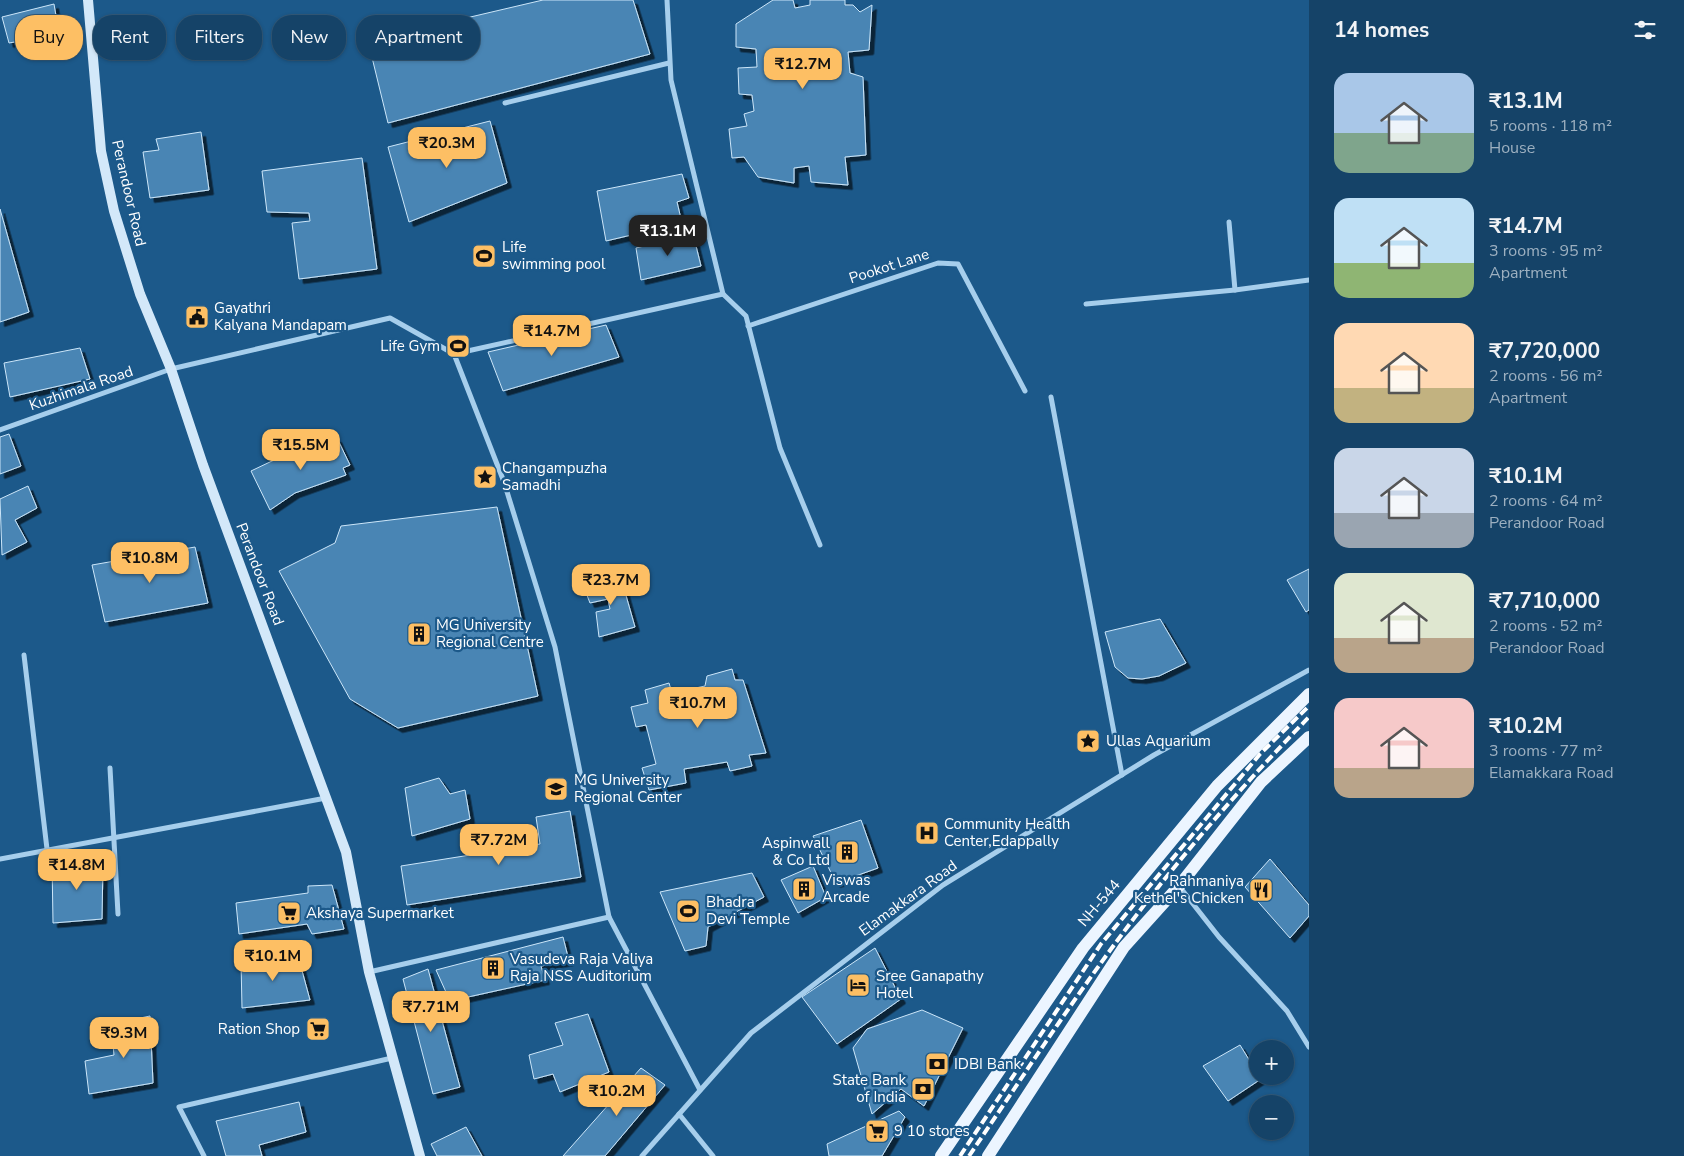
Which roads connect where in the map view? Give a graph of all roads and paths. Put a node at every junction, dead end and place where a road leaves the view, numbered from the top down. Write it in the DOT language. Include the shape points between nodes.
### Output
graph roads {
  1 [pos="88,0"];
  2 [pos="667,0"];
  3 [pos="670,63"];
  4 [pos="505,103"];
  5 [pos="1229,222"];
  6 [pos="1309,280"];
  7 [pos="1235,290"];
  8 [pos="723,294"];
  9 [pos="1086,304"];
  10 [pos="748,326"];
  11 [pos="454,354"];
  12 [pos="171,369"];
  13 [pos="1026,392"];
  14 [pos="1051,397"];
  15 [pos="0,430"];
  16 [pos="820,545"];
  17 [pos="24,655"];
  18 [pos="1309,670"];
  19 [pos="1309,694"];
  20 [pos="1309,737"];
  21 [pos="110,768"];
  22 [pos="1122,775"];
  23 [pos="326,798"];
  24 [pos="114,837"];
  25 [pos="47,849"];
  26 [pos="0,859"];
  27 [pos="1179,886"];
  28 [pos="118,914"];
  29 [pos="609,917"];
  30 [pos="369,972"];
  31 [pos="1309,1047"];
  32 [pos="393,1058"];
  33 [pos="700,1090"];
  34 [pos="679,1114"];
  35 [pos="204,1156"];
  36 [pos="420,1156"];
  37 [pos="642,1156"];
  38 [pos="713,1156"];
  39 [pos="942,1156"];
  40 [pos="988,1156"];
  1 -- 12 [label="main road, Perandoor Road" via="101,151 112,202 140,294"];
  2 -- 3 [label="street"];
  3 -- 4 [label="street"];
  3 -- 8 [label="street" via="671,80"];
  5 -- 7 [label="street"];
  6 -- 7 [label="street"];
  7 -- 9 [label="street"];
  8 -- 10 [label="street" via="746,316"];
  8 -- 11 [label="street"];
  10 -- 13 [label="street, Pookot Lane" via="938,263 958,264"];
  10 -- 16 [label="street" via="780,448"];
  11 -- 12 [label="street, Kuzhimala Road" via="390,318"];
  11 -- 29 [label="street" via="504,482 555,647"];
  12 -- 15 [label="street, Kuzhimala Road"];
  12 -- 23 [label="main road, Perandoor Road" via="203,465"];
  14 -- 22 [label="street"];
  17 -- 25 [label="street"];
  18 -- 22 [label="street, Elamakkara Road"];
  19 -- 39 [label="main road, NH-544" via="1217,786 1082,948"];
  20 -- 27 [label="main road" via="1260,782"];
  21 -- 24 [label="street"];
  22 -- 33 [label="street, Elamakkara Road" via="943,885 751,1033"];
  23 -- 24 [label="street"];
  23 -- 30 [label="main road, Perandoor Road" via="346,852"];
  24 -- 25 [label="street"];
  24 -- 28 [label="street"];
  25 -- 26 [label="street"];
  27 -- 31 [label="street" via="1219,937 1287,1011"];
  27 -- 40 [label="main road" via="1124,947"];
  29 -- 30 [label="street"];
  29 -- 33 [label="street"];
  30 -- 32 [label="main road, Perandoor Road"];
  32 -- 35 [label="street" via="179,1108"];
  32 -- 36 [label="main road, Perandoor Road"];
  33 -- 34 [label="street, Elamakkara Road"];
  34 -- 37 [label="street, Elamakkara Road"];
  34 -- 38 [label="street"];
}
